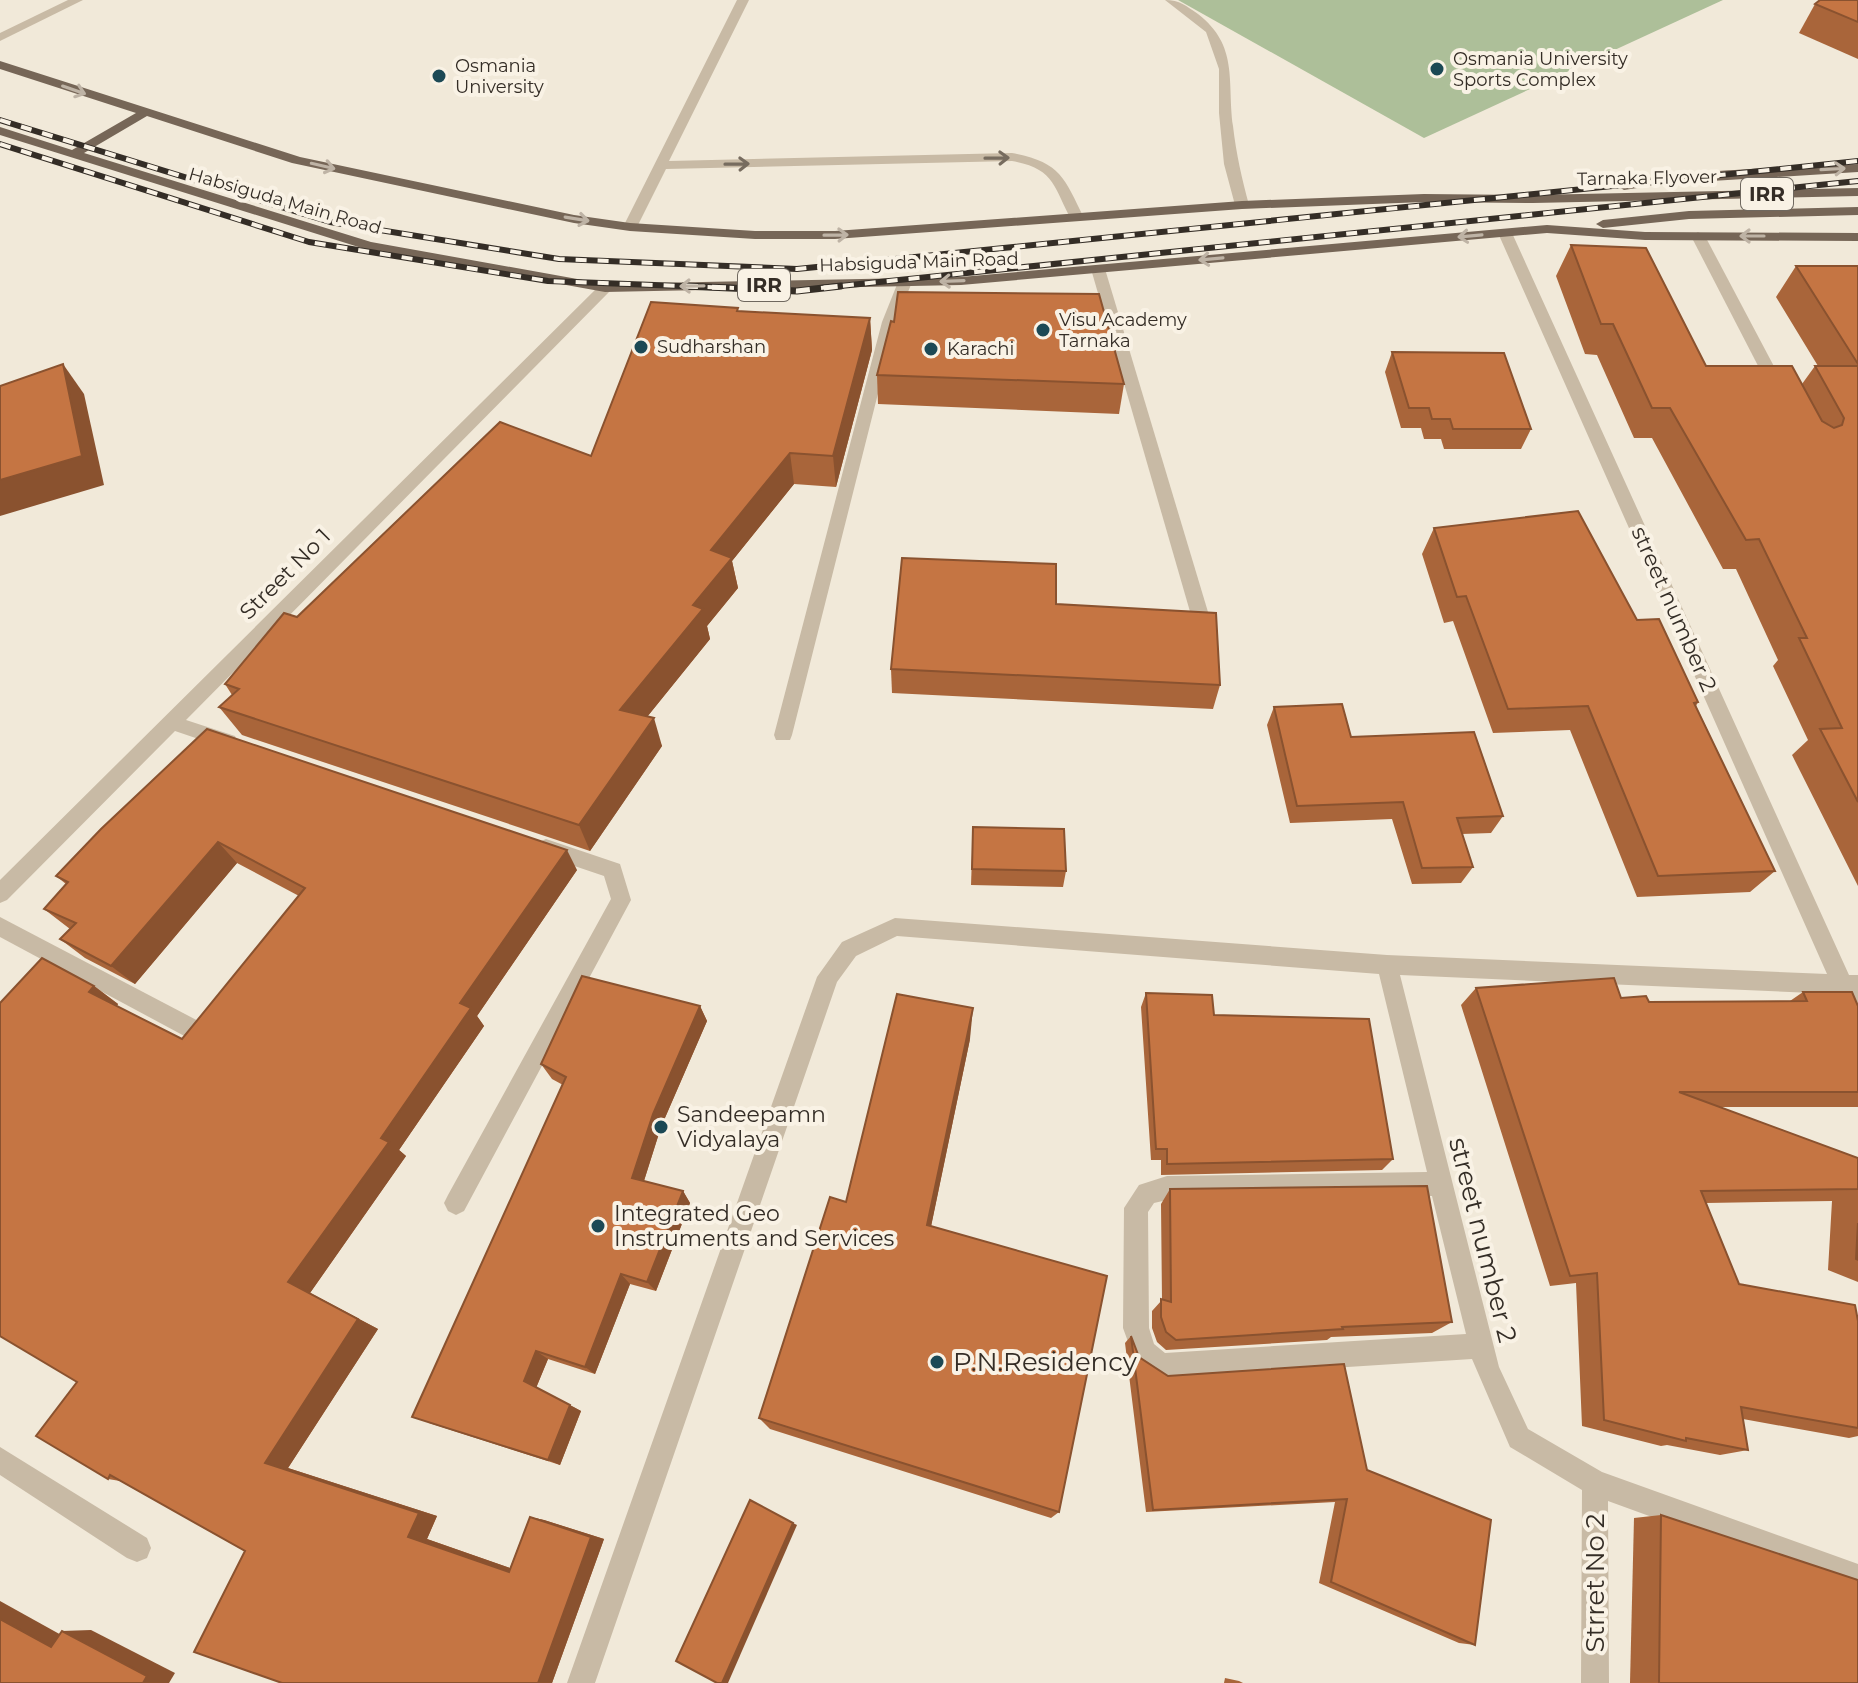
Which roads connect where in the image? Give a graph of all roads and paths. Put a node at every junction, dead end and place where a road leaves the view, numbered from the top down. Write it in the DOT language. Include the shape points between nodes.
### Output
graph roads {
  1 [pos="77,0"];
  2 [pos="743,0"];
  3 [pos="1171,0"];
  4 [pos="0,37"];
  5 [pos="0,65"];
  6 [pos="144,113"];
  7 [pos="0,131"];
  8 [pos="72,155"];
  9 [pos="659,165"];
  10 [pos="1858,168"];
  11 [pos="1858,192"];
  12 [pos="1533,199"];
  13 [pos="1242,205"];
  14 [pos="1858,211"];
  15 [pos="1077,218"];
  16 [pos="630,227"];
  17 [pos="1547,229"];
  18 [pos="1505,233"];
  19 [pos="1698,236"];
  20 [pos="1858,237"];
  21 [pos="1098,269"];
  22 [pos="905,282"];
  23 [pos="605,288"];
  24 [pos="1789,410"];
  25 [pos="1202,622"];
  26 [pos="171,722"];
  27 [pos="783,735"];
  28 [pos="244,747"];
  29 [pos="524,841"];
  30 [pos="0,894"];
  31 [pos="0,926"];
  32 [pos="1387,965"];
  33 [pos="1850,985"];
  34 [pos="1858,1019"];
  35 [pos="198,1032"];
  36 [pos="1441,1184"];
  37 [pos="456,1203"];
  38 [pos="1480,1346"];
  39 [pos="0,1460"];
  40 [pos="1595,1483"];
  41 [pos="137,1548"];
  42 [pos="1858,1578"];
  43 [pos="581,1683"];
  44 [pos="1595,1683"];
  1 -- 4 [label="street"];
  2 -- 9 [label="street"];
  3 -- 13 [label="street" via="1211,30 1225,69 1228,139"];
  5 -- 6 [label="main road, Habsiguda Main Road / IRR, one-way"];
  6 -- 8 [label="main road"];
  6 -- 16 [label="main road, Habsiguda Main Road / IRR, one-way" via="297,160"];
  7 -- 8 [label="main road, Habsiguda Main Road / IRR"];
  8 -- 23 [label="main road, Habsiguda Main Road / IRR" via="370,246"];
  9 -- 15 [label="street, one-way" via="1012,157 1053,169"];
  9 -- 16 [label="street"];
  12 -- 10 [label="main road, one-way" via="1663,180"];
  11 -- 12 [label="main road, Tarnaka Flyover / IRR"];
  12 -- 13 [label="main road, Habsiguda Main Road / IRR"];
  13 -- 15 [label="main road, Habsiguda Main Road / IRR"];
  14 -- 17 [label="main road, Tarnaka Flyover / IRR" via="1689,215"];
  16 -- 15 [label="main road, Habsiguda Main Road / IRR, one-way" via="835,235"];
  17 -- 18 [label="main road, Habsiguda Main Road / IRR"];
  17 -- 19 [label="main road, Habsiguda Main Road"];
  18 -- 21 [label="main road, Habsiguda Main Road / IRR, one-way"];
  18 -- 33 [label="street, street number 2"];
  20 -- 19 [label="main road, Habsiguda Main Road, one-way"];
  19 -- 24 [label="street"];
  21 -- 22 [label="main road, Habsiguda Main Road / IRR, one-way"];
  21 -- 25 [label="street"];
  22 -- 23 [label="main road, Habsiguda Main Road / IRR, one-way"];
  22 -- 27 [label="street" via="889,322"];
  23 -- 26 [label="street, Street No 1"];
  26 -- 28 [label="street"];
  26 -- 30 [label="street, Street No 1"];
  29 -- 37 [label="street" via="613,870 621,900"];
  31 -- 35 [label="street"];
  32 -- 33 [label="street"];
  32 -- 36 [label="street, street number 2"];
  32 -- 43 [label="street" via="895,927 849,949 828,977"];
  33 -- 34 [label="street, street number 2"];
  36 -- 38 [label="street, street number 2"];
  36 -- 38 [label="street" via="1167,1188 1147,1193 1136,1208 1136,1328 1144,1352 1161,1366"];
  38 -- 40 [label="street, street number 2" via="1519,1438"];
  39 -- 41 [label="street"];
  40 -- 42 [label="street, street number 2"];
  40 -- 44 [label="street, Strret No 2"];
}
